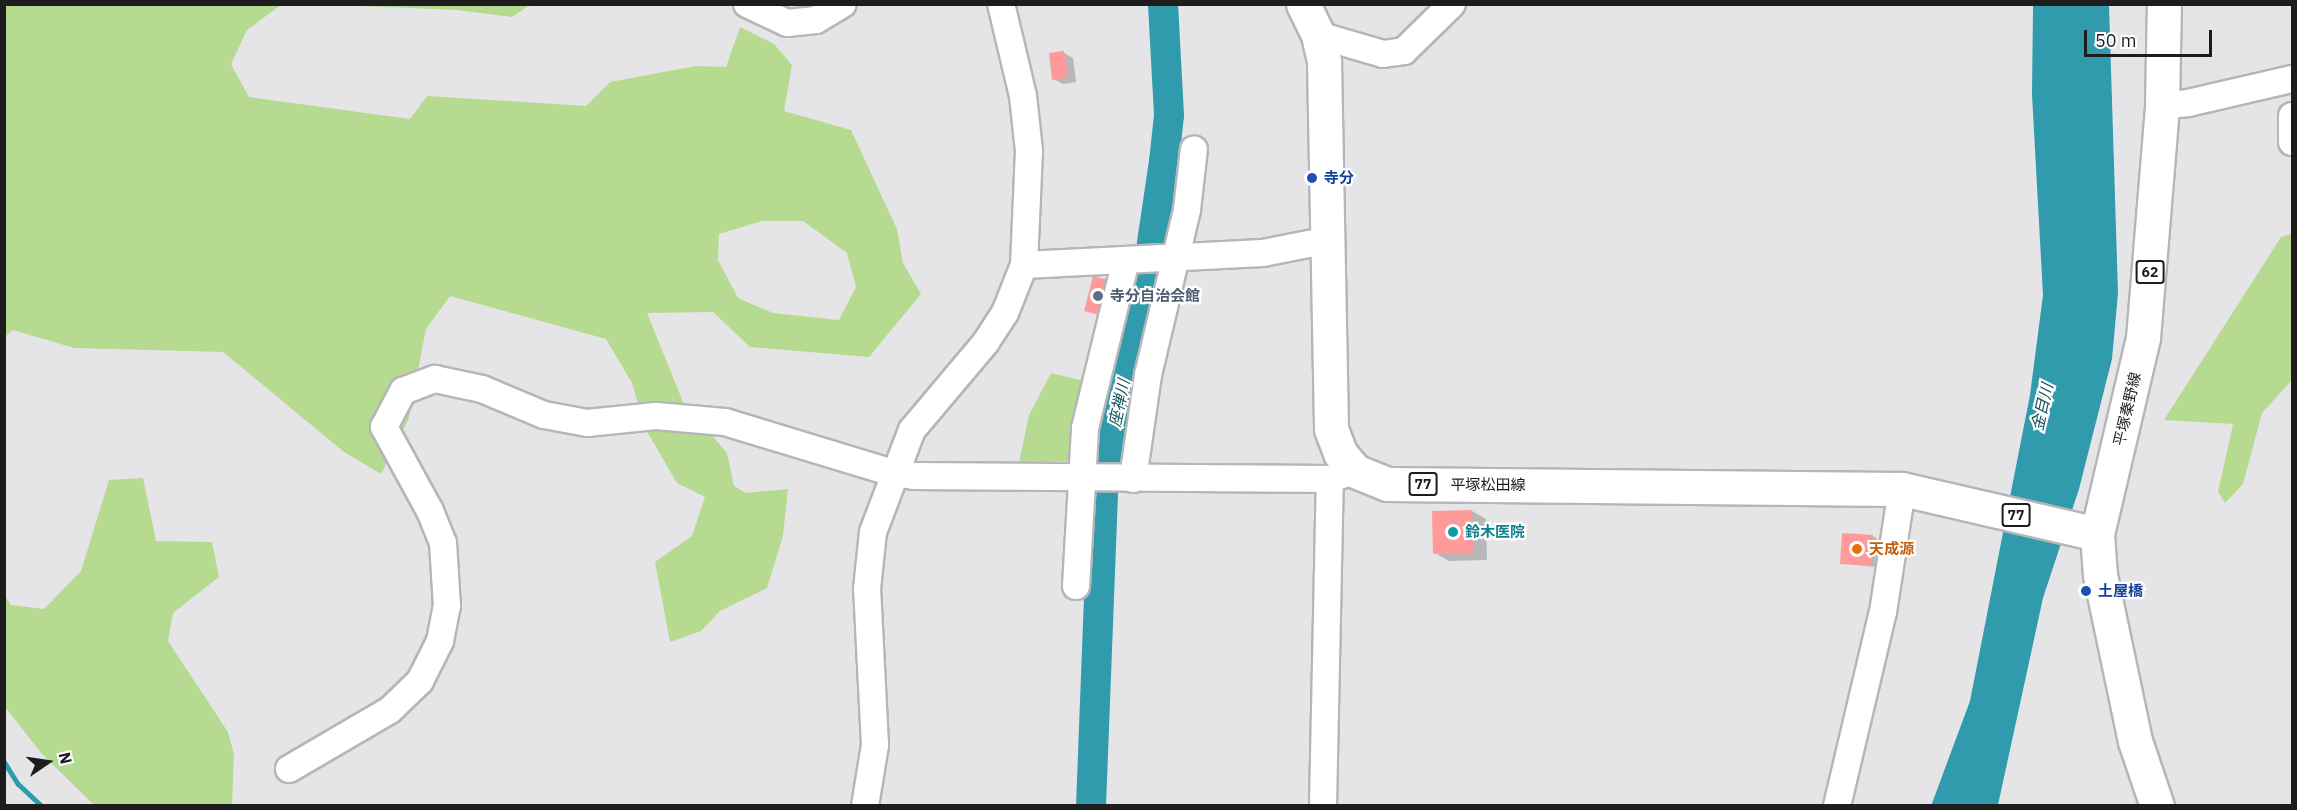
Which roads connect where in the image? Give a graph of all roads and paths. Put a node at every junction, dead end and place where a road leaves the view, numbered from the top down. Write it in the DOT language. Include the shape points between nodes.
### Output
graph roads {
  1 [pos="747,4"];
  2 [pos="843,4"];
  3 [pos="1001,4"];
  4 [pos="1303,4"];
  5 [pos="1452,4"];
  6 [pos="2164,4"];
  7 [pos="1318,36"];
  8 [pos="2292,80"];
  9 [pos="2162,105"];
  10 [pos="2292,116"];
  11 [pos="2292,142"];
  12 [pos="1194,149"];
  13 [pos="1329,240"];
  14 [pos="1176,257"];
  15 [pos="1126,260"];
  16 [pos="1024,265"];
  17 [pos="893,473"];
  18 [pos="1342,475"];
  19 [pos="1084,477"];
  20 [pos="1133,479"];
  21 [pos="1902,489"];
  22 [pos="2097,534"];
  23 [pos="1076,586"];
  24 [pos="289,769"];
  25 [pos="865,806"];
  26 [pos="1323,806"];
  27 [pos="1837,806"];
  28 [pos="2157,806"];
  1 -- 2 [label="street" via="787,23 816,20"];
  3 -- 16 [label="street" via="1023,96 1029,151"];
  4 -- 7 [label="main road"];
  5 -- 7 [label="street" via="1404,51 1383,54"];
  6 -- 9 [label="main road, 平塚秦野線 / 62"];
  7 -- 13 [label="main road" via="1323,62"];
  8 -- 9 [label="street" via="2188,104"];
  9 -- 22 [label="main road, 平塚秦野線 / 62" via="2143,338"];
  10 -- 11 [label="street"];
  12 -- 14 [label="street"];
  13 -- 14 [label="street" via="1263,254"];
  13 -- 18 [label="main road" via="1331,429 1340,453"];
  14 -- 15 [label="street"];
  14 -- 20 [label="street" via="1148,375"];
  15 -- 16 [label="street"];
  15 -- 19 [label="street" via="1085,428"];
  16 -- 17 [label="street" via="1005,313 986,342 912,430"];
  17 -- 19 [label="street"];
  17 -- 24 [label="street" via="725,422 656,416 587,423 544,415 482,389 435,378 403,391 384,427 443,543 447,606 440,641 420,681 390,710"];
  17 -- 25 [label="street" via="873,532 867,589 875,745"];
  18 -- 20 [label="street"];
  18 -- 21 [label="main road, 平塚松田線 / 77" via="1388,484"];
  18 -- 26 [label="street"];
  19 -- 20 [label="street"];
  19 -- 23 [label="street"];
  21 -- 22 [label="main road, 平塚松田線 / 77"];
  21 -- 27 [label="street" via="1883,612"];
  22 -- 28 [label="main road, 平塚秦野線 / 62" via="2100,575 2135,741"];
}
